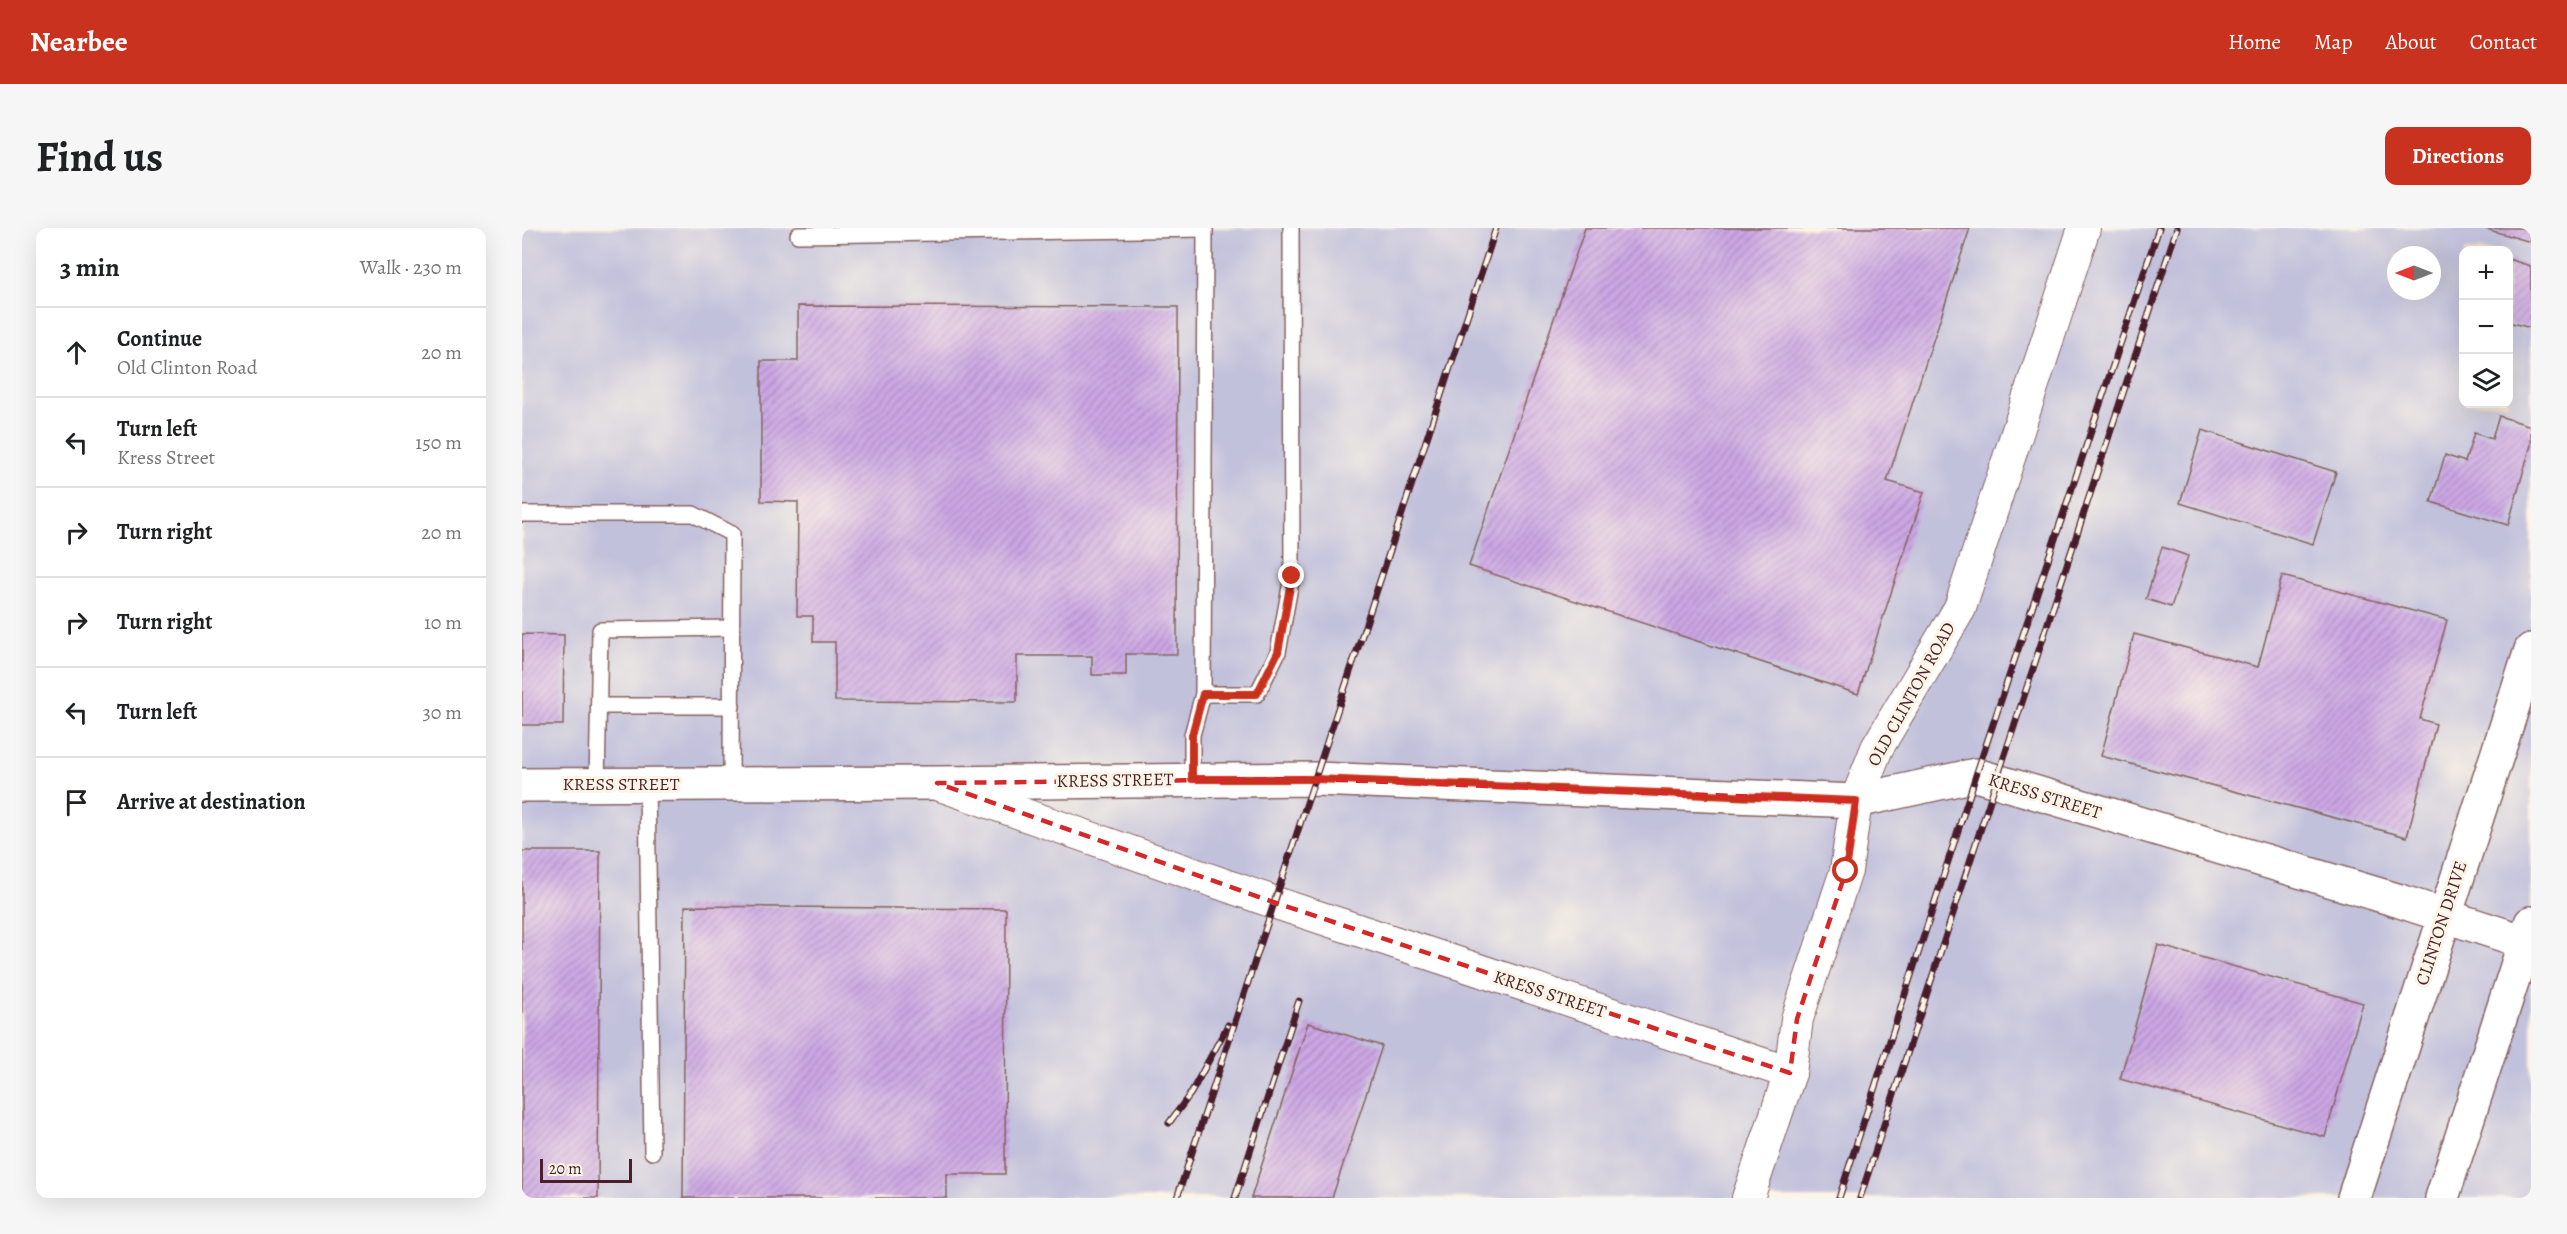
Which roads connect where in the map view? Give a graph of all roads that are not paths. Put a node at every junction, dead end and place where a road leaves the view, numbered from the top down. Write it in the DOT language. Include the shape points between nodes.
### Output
graph roads {
  1 [pos="1291,228"];
  2 [pos="2084,228"];
  3 [pos="1204,229"];
  4 [pos="798,235"];
  5 [pos="522,514"];
  6 [pos="731,628"];
  7 [pos="2531,650"];
  8 [pos="1203,694"];
  9 [pos="600,706"];
  10 [pos="732,706"];
  11 [pos="1192,779"];
  12 [pos="937,783"];
  13 [pos="597,784"];
  14 [pos="647,784"];
  15 [pos="731,784"];
  16 [pos="522,785"];
  17 [pos="1856,801"];
  18 [pos="2444,915"];
  19 [pos="2529,937"];
  20 [pos="1790,1073"];
  21 [pos="652,1152"];
  22 [pos="1748,1198"];
  23 [pos="2354,1198"];
  24 [pos="2442,1198"];
  1 -- 8 [label="lane" via="1292,576 1278,652 1257,694"];
  2 -- 17 [label="street, OLD CLINTON ROAD" via="1959,608 1877,748"];
  3 -- 4 [label="lane"];
  3 -- 8 [label="lane"];
  5 -- 6 [label="lane" via="693,514 732,534"];
  6 -- 9 [label="lane" via="600,630"];
  6 -- 10 [label="lane"];
  7 -- 18 [label="street, CLINTON DRIVE"];
  8 -- 11 [label="lane" via="1192,735"];
  9 -- 10 [label="lane"];
  9 -- 13 [label="lane"];
  10 -- 15 [label="lane"];
  11 -- 12 [label="street, KRESS STREET"];
  11 -- 17 [label="street, KRESS STREET" via="1316,779"];
  12 -- 15 [label="street, KRESS STREET"];
  12 -- 20 [label="street, KRESS STREET" via="1276,903"];
  13 -- 14 [label="street, KRESS STREET"];
  13 -- 16 [label="street, KRESS STREET"];
  14 -- 15 [label="street, KRESS STREET"];
  14 -- 21 [label="lane"];
  17 -- 18 [label="street, KRESS STREET" via="1976,775"];
  17 -- 20 [label="street, OLD CLINTON ROAD" via="1846,871 1797,1019"];
  18 -- 19 [label="street, KRESS STREET"];
  18 -- 23 [label="street, CLINTON DRIVE"];
  19 -- 24 [label="street"];
  20 -- 22 [label="street, OLD CLINTON ROAD"];
}
